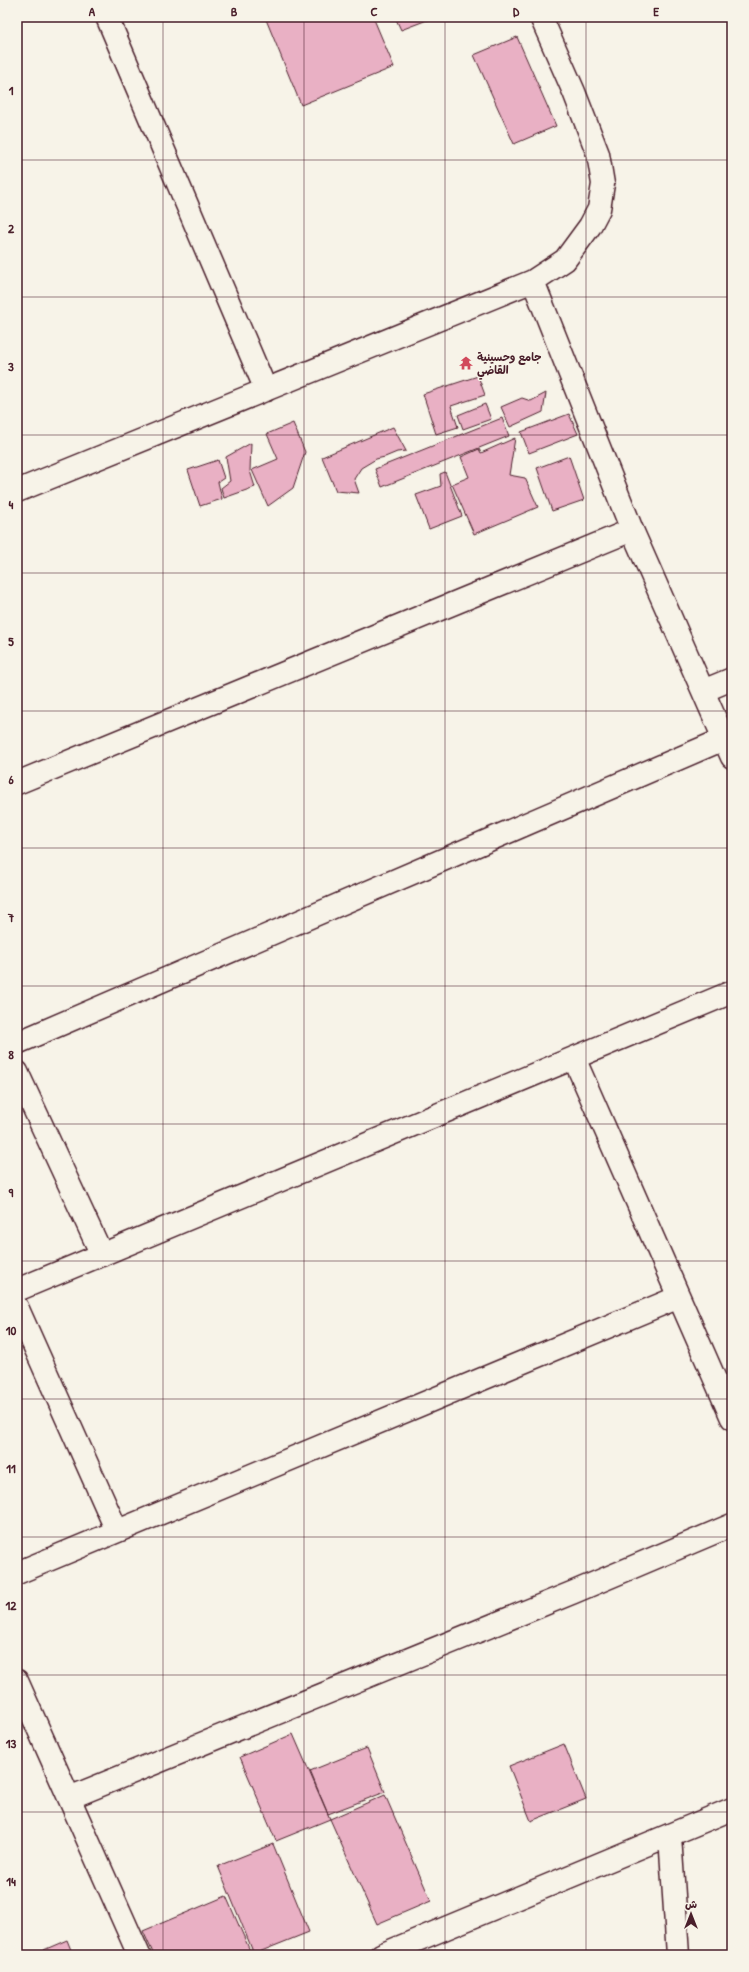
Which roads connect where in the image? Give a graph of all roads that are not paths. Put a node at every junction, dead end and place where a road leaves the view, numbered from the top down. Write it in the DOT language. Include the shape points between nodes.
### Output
graph roads {
  1 [pos="107,17"];
  2 [pos="541,17"];
  3 [pos="533,281"];
  4 [pos="266,390"];
  5 [pos="17,491"];
  6 [pos="632,530"];
  7 [pos="732,679"];
  8 [pos="703,691"];
  9 [pos="728,748"];
  10 [pos="17,783"];
  11 [pos="732,992"];
  12 [pos="17,1043"];
  13 [pos="574,1058"];
  14 [pos="17,1072"];
  15 [pos="102,1255"];
  16 [pos="17,1290"];
  17 [pos="679,1297"];
  18 [pos="17,1308"];
  19 [pos="732,1418"];
  20 [pos="732,1525"];
  21 [pos="117,1531"];
  22 [pos="17,1573"];
  23 [pos="17,1681"];
  24 [pos="69,1798"];
  25 [pos="732,1809"];
  26 [pos="670,1836"];
  27 [pos="139,1955"];
  28 [pos="381,1955"];
  29 [pos="678,1955"];
  1 -- 4 [label="street"];
  2 -- 3 [label="street" via="598,154 603,184 599,209 590,226 565,260"];
  3 -- 4 [label="street"];
  3 -- 6 [label="street"];
  4 -- 5 [label="street"];
  6 -- 8 [label="street"];
  6 -- 10 [label="street"];
  7 -- 8 [label="street"];
  8 -- 9 [label="street"];
  9 -- 12 [label="street"];
  11 -- 13 [label="street"];
  13 -- 15 [label="street"];
  13 -- 17 [label="street"];
  14 -- 15 [label="street"];
  15 -- 16 [label="street"];
  17 -- 19 [label="street"];
  17 -- 21 [label="street"];
  18 -- 21 [label="street"];
  20 -- 24 [label="street"];
  21 -- 22 [label="street"];
  23 -- 24 [label="street"];
  24 -- 27 [label="street"];
  25 -- 26 [label="street"];
  26 -- 28 [label="street"];
  26 -- 29 [label="street"];
}
